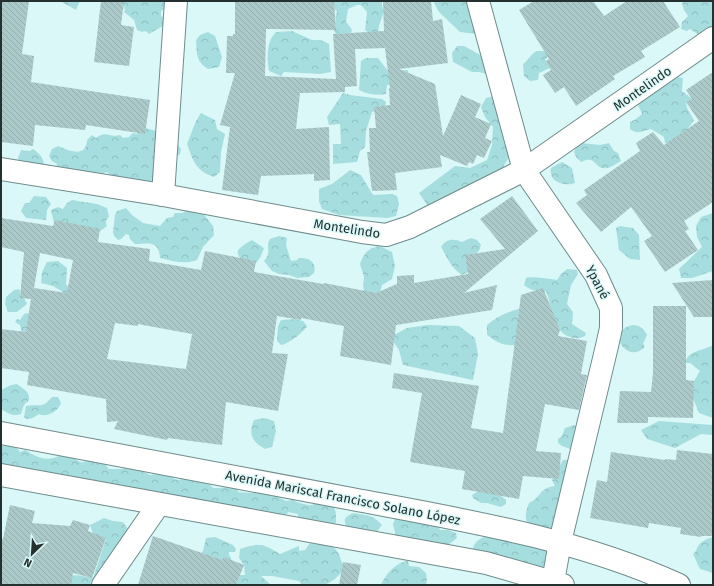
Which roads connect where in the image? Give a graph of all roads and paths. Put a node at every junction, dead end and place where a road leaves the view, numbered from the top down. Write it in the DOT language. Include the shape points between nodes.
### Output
graph roads {
  1 [pos="176,1"];
  2 [pos="478,1"];
  3 [pos="713,38"];
  4 [pos="1,169"];
  5 [pos="524,170"];
  6 [pos="163,195"];
  7 [pos="1,433"];
  8 [pos="1,475"];
  9 [pos="159,504"];
  10 [pos="560,542"];
  11 [pos="558,583"];
  12 [pos="103,585"];
  13 [pos="679,585"];
  1 -- 6 [label="street"];
  2 -- 5 [label="street, Ypané"];
  3 -- 5 [label="street, Montelindo"];
  4 -- 6 [label="street, Montelindo"];
  5 -- 6 [label="street, Montelindo" via="410,227 386,235"];
  5 -- 10 [label="street, Ypané" via="596,275 611,308 611,328"];
  7 -- 10 [label="street, Avenida Mariscal Francisco Solano López" via="495,526"];
  8 -- 9 [label="street"];
  9 -- 11 [label="street" via="486,563"];
  9 -- 12 [label="street"];
  10 -- 11 [label="street, Ypané"];
  10 -- 13 [label="street, Avenida Mariscal Francisco Solano López" via="625,562"];
}
